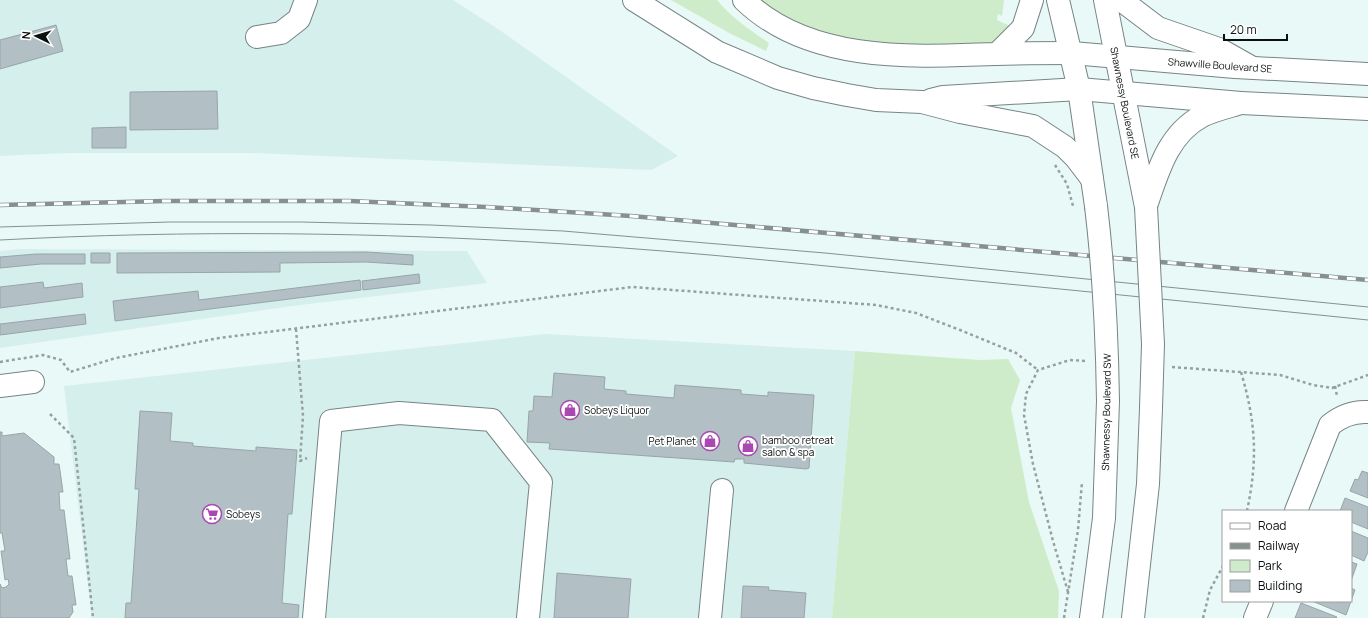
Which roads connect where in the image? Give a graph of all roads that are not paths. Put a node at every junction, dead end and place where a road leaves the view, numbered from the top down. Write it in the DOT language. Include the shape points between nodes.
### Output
graph roads {
  1 [pos="306,0"];
  2 [pos="634,0"];
  3 [pos="744,0"];
  4 [pos="1032,0"];
  5 [pos="1058,0"];
  6 [pos="1105,0"];
  7 [pos="1121,0"];
  8 [pos="257,37"];
  9 [pos="1072,53"];
  10 [pos="997,54"];
  11 [pos="1117,58"];
  12 [pos="1251,67"];
  13 [pos="1368,74"];
  14 [pos="1079,89"];
  15 [pos="1124,92"];
  16 [pos="922,102"];
  17 [pos="1241,103"];
  18 [pos="1368,110"];
  19 [pos="1092,179"];
  20 [pos="1146,207"];
  21 [pos="33,382"];
  22 [pos="0,386"];
  23 [pos="1368,412"];
  24 [pos="722,490"];
  25 [pos="1296,510"];
  26 [pos="1262,602"];
  27 [pos="314,618"];
  28 [pos="528,618"];
  29 [pos="710,618"];
  30 [pos="1091,618"];
  31 [pos="1133,618"];
  32 [pos="1255,618"];
  1 -- 8 [label="main road" via="299,19 281,33"];
  2 -- 16 [label="main road" via="717,52 778,78 813,88 876,100"];
  3 -- 10 [label="main road, Shawville Boulevard SE" via="759,14 799,36 839,48 897,55"];
  4 -- 10 [label="main road" via="1023,28"];
  5 -- 9 [label="main road"];
  6 -- 11 [label="main road, Shawnessy Boulevard SE"];
  7 -- 12 [label="main road" via="1158,28 1219,49"];
  9 -- 10 [label="main road, Shawville Boulevard SE"];
  9 -- 11 [label="main road, Shawville Boulevard SE"];
  9 -- 14 [label="main road"];
  11 -- 12 [label="main road, Shawville Boulevard SE"];
  11 -- 15 [label="main road, Shawnessy Boulevard SE"];
  12 -- 13 [label="main road, Shawville Boulevard SE"];
  14 -- 15 [label="main road"];
  14 -- 16 [label="main road" via="943,97"];
  14 -- 19 [label="main road"];
  15 -- 17 [label="main road"];
  15 -- 20 [label="main road, Shawnessy Boulevard SE"];
  16 -- 19 [label="main road" via="1034,126 1064,147"];
  17 -- 18 [label="main road"];
  17 -- 20 [label="main road" via="1202,116 1181,130 1160,166"];
  19 -- 30 [label="main road, Shawnessy Boulevard SW, bridge" via="1103,262 1108,401 1104,518"];
  20 -- 31 [label="main road, bridge" via="1153,336 1151,408 1148,484"];
  21 -- 22 [label="main road"];
  23 -- 25 [label="main road" via="1341,416 1330,425"];
  24 -- 29 [label="main road"];
  26 -- 32 [label="main road"];
  27 -- 28 [label="main road" via="331,421 399,413 492,420 540,482"];
}
